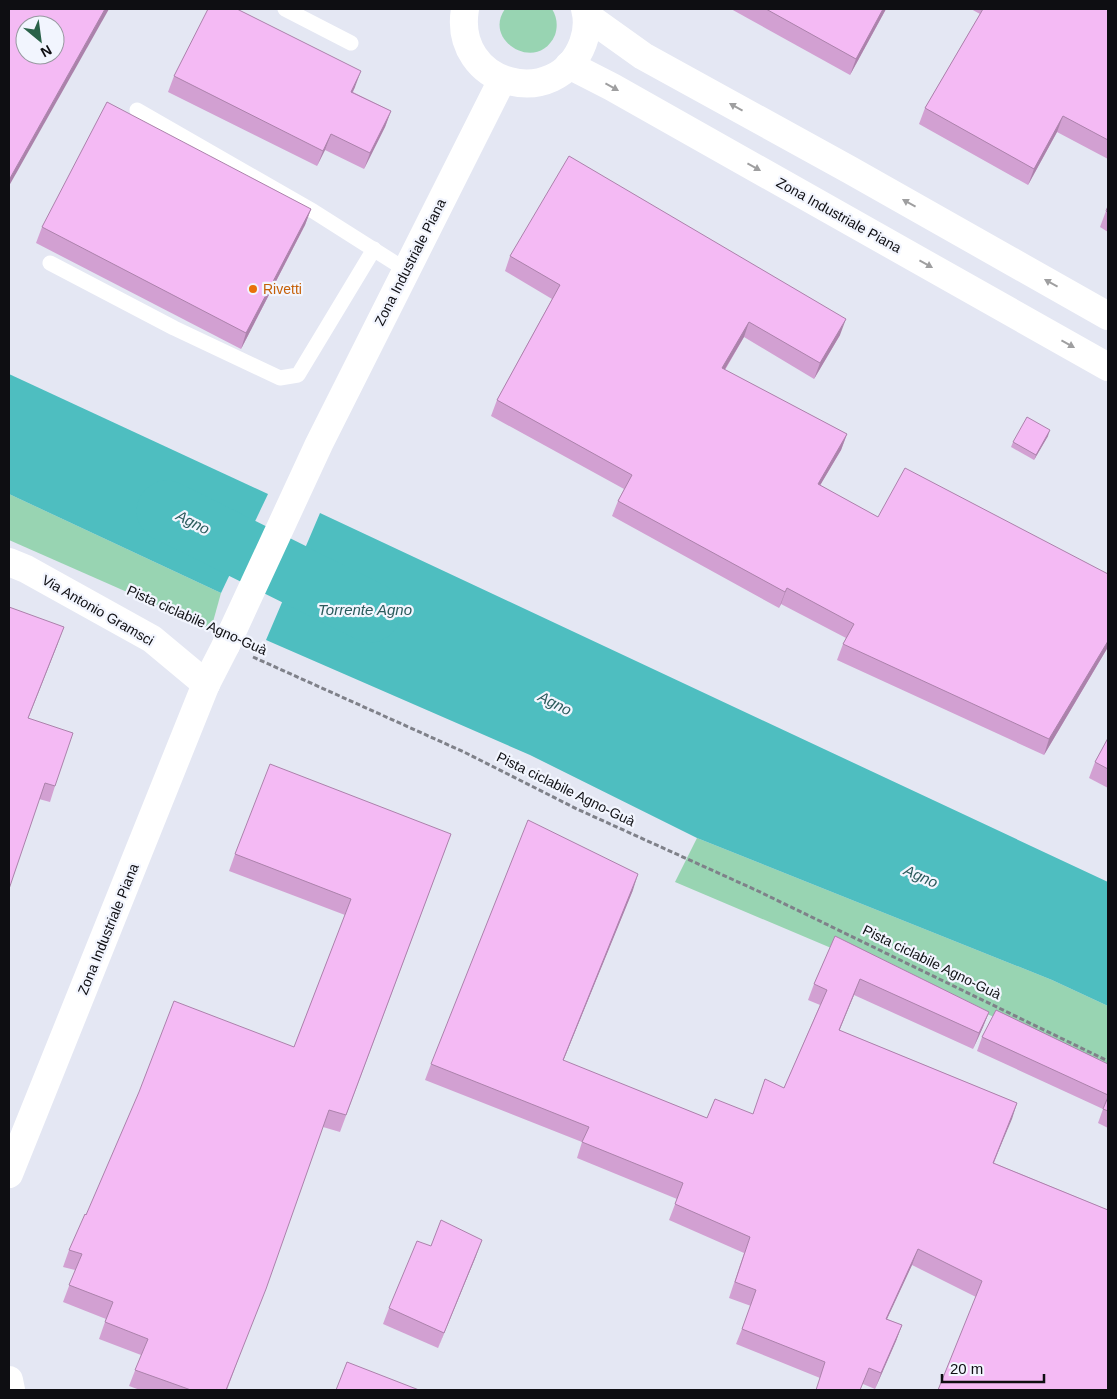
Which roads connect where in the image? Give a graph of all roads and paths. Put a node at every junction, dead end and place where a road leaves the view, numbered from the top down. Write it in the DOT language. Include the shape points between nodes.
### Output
graph roads {
  1 [pos="285,9"];
  2 [pos="458,12"];
  3 [pos="586,12"];
  4 [pos="351,44"];
  5 [pos="569,64"];
  6 [pos="502,80"];
  7 [pos="137,110"];
  8 [pos="374,250"];
  9 [pos="50,263"];
  10 [pos="406,270"];
  11 [pos="1108,316"];
  12 [pos="1108,367"];
  13 [pos="9,562"];
  14 [pos="226,645"];
  15 [pos="206,684"];
  16 [pos="1108,1061"];
  17 [pos="9,1174"];
  18 [pos="9,1380"];
  19 [pos="11,1390"];
  1 -- 4 [label="lane"];
  2 -- 6 [label="main road" via="465,40 475,58"];
  3 -- 5 [label="main road" via="586,34 580,50"];
  11 -- 3 [label="main road, one-way" via="643,56"];
  5 -- 6 [label="main road" via="541,82 524,84"];
  5 -- 12 [label="main road, Zona Industriale Piana, one-way"];
  6 -- 10 [label="main road, Zona Industriale Piana"];
  7 -- 8 [label="lane" via="313,211"];
  8 -- 9 [label="lane" via="298,375 280,378 174,328"];
  8 -- 10 [label="lane"];
  10 -- 14 [label="main road, Zona Industriale Piana" via="319,444"];
  13 -- 15 [label="main road, Via Antonio Gramsci" via="152,639"];
  14 -- 15 [label="main road, Zona Industriale Piana"];
  14 -- 16 [label="path, Pista ciclabile Agno-Guà" via="464,752 577,809 758,891"];
  15 -- 17 [label="main road, Zona Industriale Piana"];
  18 -- 19 [label="main road"];
}
